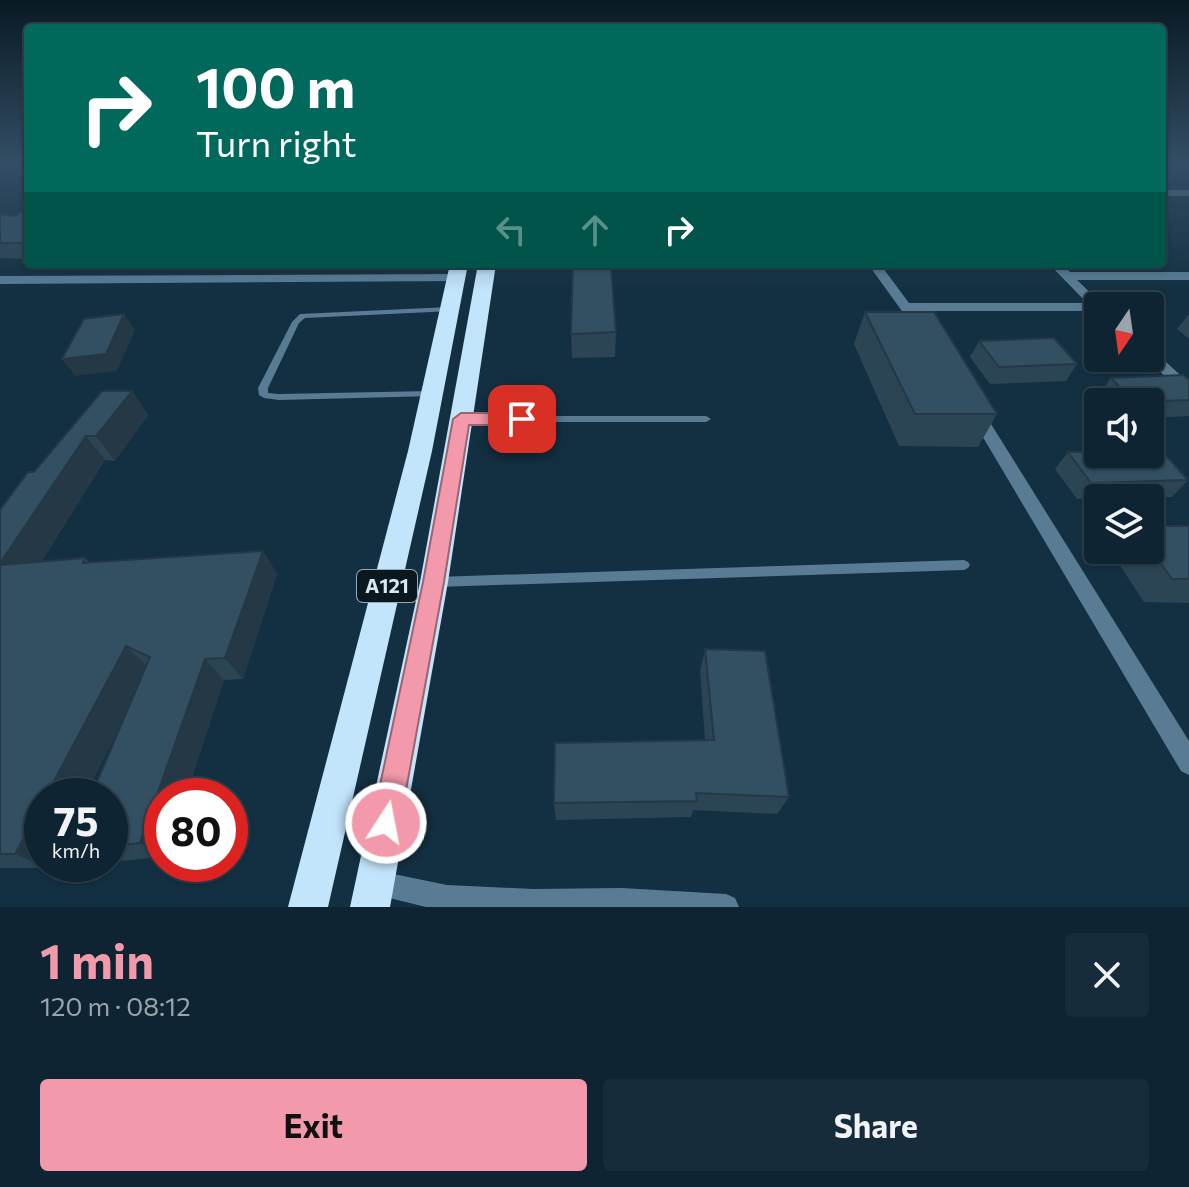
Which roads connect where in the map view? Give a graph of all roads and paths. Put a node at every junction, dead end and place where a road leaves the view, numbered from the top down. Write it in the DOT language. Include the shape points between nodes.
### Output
graph roads {
  1 [pos="486,268"];
  2 [pos="877,268"];
  3 [pos="1059,268"];
  4 [pos="457,271"];
  5 [pos="1068,276"];
  6 [pos="1189,276"];
  7 [pos="0,280"];
  8 [pos="1084,293"];
  9 [pos="907,307"];
  10 [pos="1084,307"];
  11 [pos="449,309"];
  12 [pos="932,345"];
  13 [pos="1164,368"];
  14 [pos="1189,391"];
  15 [pos="431,394"];
  16 [pos="965,395"];
  17 [pos="461,419"];
  18 [pos="706,419"];
  19 [pos="964,565"];
  20 [pos="434,582"];
  21 [pos="1189,763"];
  22 [pos="372,895"];
  23 [pos="447,903"];
  24 [pos="308,907"];
  25 [pos="726,907"];
  1 -- 17 [label="highway, A121"];
  2 -- 9 [label="street"];
  3 -- 5 [label="street"];
  4 -- 7 [label="street"];
  4 -- 11 [label="highway, A121"];
  5 -- 6 [label="street"];
  5 -- 8 [label="street"];
  9 -- 10 [label="street"];
  9 -- 12 [label="street"];
  11 -- 15 [label="highway, A121"];
  11 -- 15 [label="lane" via="303,316 263,388 264,395 279,397"];
  13 -- 14 [label="street"];
  15 -- 24 [label="highway, A121"];
  16 -- 21 [label="street"];
  17 -- 18 [label="lane"];
  17 -- 20 [label="highway, A121"];
  19 -- 20 [label="lane"];
  20 -- 22 [label="highway, A121"];
  22 -- 23 [label="street"];
  23 -- 25 [label="street" via="622,901"];
}
